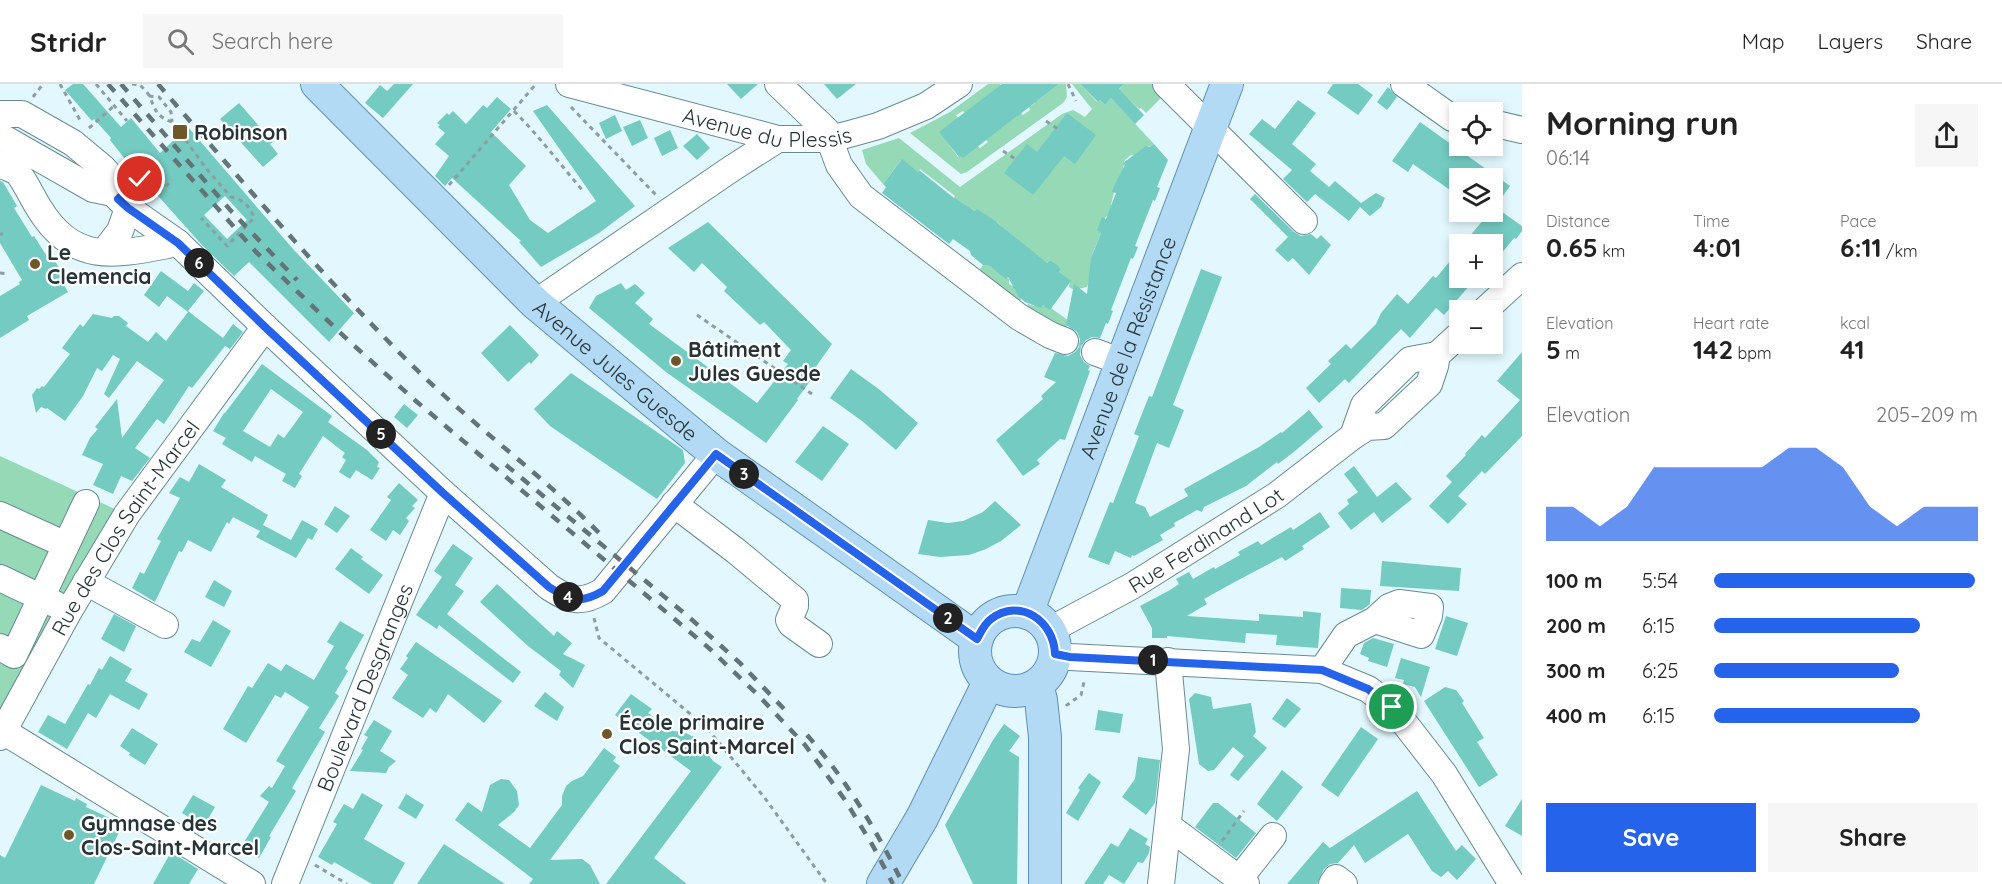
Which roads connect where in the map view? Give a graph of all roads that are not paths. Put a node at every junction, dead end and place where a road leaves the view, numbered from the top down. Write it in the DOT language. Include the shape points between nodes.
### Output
graph roads {
  1 [pos="316,84"];
  2 [pos="778,84"];
  3 [pos="959,84"];
  4 [pos="1166,84"];
  5 [pos="1227,84"];
  6 [pos="1404,84"];
  7 [pos="567,92"];
  8 [pos="0,114"];
  9 [pos="1449,116"];
  10 [pos="1503,126"];
  11 [pos="1210,129"];
  12 [pos="1522,130"];
  13 [pos="0,136"];
  14 [pos="778,139"];
  15 [pos="830,139"];
  16 [pos="0,164"];
  17 [pos="120,200"];
  18 [pos="1304,221"];
  19 [pos="178,243"];
  20 [pos="104,252"];
  21 [pos="1522,276"];
  22 [pos="1496,300"];
  23 [pos="536,303"];
  24 [pos="265,327"];
  25 [pos="1065,341"];
  26 [pos="1449,345"];
  27 [pos="716,454"];
  28 [pos="443,493"];
  29 [pos="86,503"];
  30 [pos="674,504"];
  31 [pos="0,515"];
  32 [pos="66,545"];
  33 [pos="0,578"];
  34 [pos="86,582"];
  35 [pos="41,598"];
  36 [pos="69,611"];
  37 [pos="1375,620"];
  38 [pos="165,625"];
  39 [pos="1044,632"];
  40 [pos="977,639"];
  41 [pos="819,644"];
  42 [pos="0,648"];
  43 [pos="1168,661"];
  44 [pos="1322,670"];
  45 [pos="989,682"];
  46 [pos="1036,685"];
  47 [pos="1,735"];
  48 [pos="1273,836"];
  49 [pos="1166,837"];
  50 [pos="1235,882"];
  51 [pos="252,884"];
  52 [pos="285,884"];
  53 [pos="883,884"];
  54 [pos="1045,884"];
  55 [pos="1161,884"];
  56 [pos="1332,884"];
  57 [pos="1344,884"];
  58 [pos="1512,884"];
  1 -- 23 [label="main road, Avenue Jules Guesde"];
  2 -- 15 [label="street" via="826,130"];
  3 -- 15 [label="street, Avenue du Plessis" via="926,106 878,126"];
  4 -- 11 [label="street"];
  5 -- 11 [label="main road, Avenue de la Résistance"];
  6 -- 9 [label="street"];
  7 -- 14 [label="street, Avenue du Plessis"];
  8 -- 17 [label="street" via="22,114 74,143 112,178"];
  10 -- 12 [label="street"];
  11 -- 18 [label="street"];
  11 -- 39 [label="main road, Avenue de la Résistance" via="1108,357"];
  13 -- 17 [label="street"];
  14 -- 15 [label="street, Avenue du Plessis"];
  14 -- 23 [label="street"];
  15 -- 25 [label="street" via="839,165 861,196 1019,318"];
  16 -- 20 [label="street" via="17,172 42,213 64,238 84,250"];
  17 -- 19 [label="street"];
  17 -- 20 [label="street" via="120,231"];
  19 -- 20 [label="street" via="131,252"];
  19 -- 24 [label="street"];
  21 -- 22 [label="street"];
  23 -- 27 [label="main road, Avenue Jules Guesde"];
  24 -- 28 [label="street"];
  24 -- 34 [label="street, Rue des Clos Saint-Marcel" via="127,514"];
  26 -- 39 [label="street, Rue Ferdinand Lot" via="1437,356 1429,384 1384,426 1367,428 1353,436 1277,495 1132,586"];
  27 -- 30 [label="street"];
  27 -- 40 [label="main road, Avenue Jules Guesde"];
  28 -- 30 [label="street" via="549,587 577,600 590,599 603,591"];
  28 -- 52 [label="street, Boulevard Desgranges"];
  29 -- 32 [label="street"];
  30 -- 41 [label="street" via="795,600 791,624"];
  31 -- 32 [label="street"];
  32 -- 35 [label="street"];
  33 -- 35 [label="street"];
  34 -- 36 [label="street, Rue des Clos Saint-Marcel"];
  34 -- 38 [label="street"];
  35 -- 36 [label="street"];
  35 -- 42 [label="street" via="14,655"];
  36 -- 47 [label="street, Rue des Clos Saint-Marcel"];
  37 -- 44 [label="street" via="1346,635"];
  39 -- 40 [label="main road" via="1015,611 991,619"];
  39 -- 43 [label="street" via="1070,657"];
  39 -- 46 [label="main road" via="1052,666"];
  40 -- 45 [label="main road" via="976,662"];
  43 -- 44 [label="street"];
  43 -- 49 [label="street" via="1176,749"];
  44 -- 58 [label="street" via="1368,689 1392,707 1444,774"];
  45 -- 46 [label="main road" via="1012,692"];
  45 -- 53 [label="main road" via="927,808"];
  46 -- 54 [label="main road" via="1045,736"];
  47 -- 51 [label="street"];
  48 -- 50 [label="street"];
  49 -- 50 [label="street"];
  49 -- 55 [label="street"];
  56 -- 57 [label="street" via="1336,878"];
}
